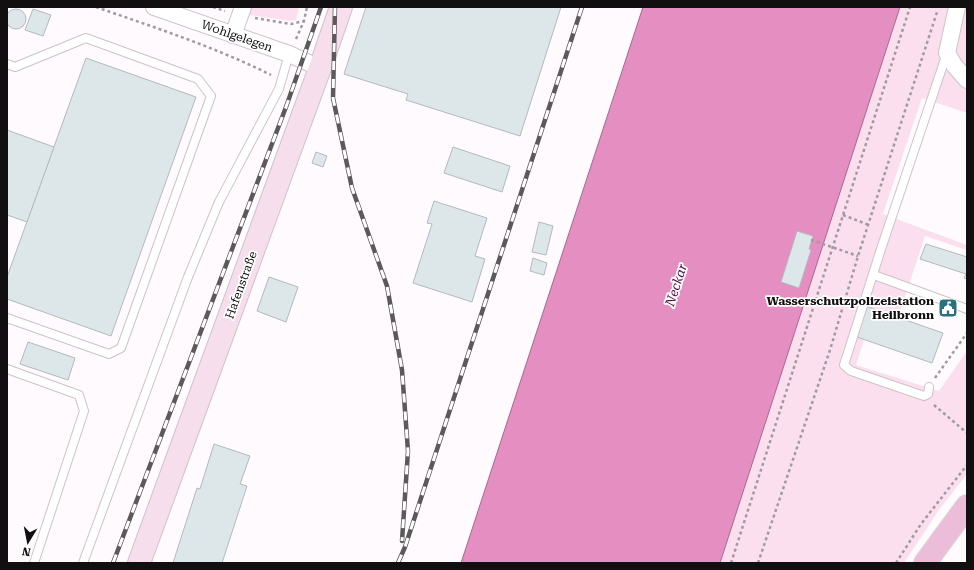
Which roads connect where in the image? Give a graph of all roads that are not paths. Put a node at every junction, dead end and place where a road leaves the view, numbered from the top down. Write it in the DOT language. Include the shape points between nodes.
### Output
graph roads {
  1 [pos="154,7"];
  2 [pos="243,7"];
  3 [pos="341,7"];
  4 [pos="957,7"];
  5 [pos="234,34"];
  6 [pos="947,52"];
  7 [pos="289,54"];
  8 [pos="7,64"];
  9 [pos="320,68"];
  10 [pos="967,80"];
  11 [pos="874,275"];
  12 [pos="967,309"];
  13 [pos="7,318"];
  14 [pos="7,369"];
  15 [pos="928,387"];
  16 [pos="967,506"];
  17 [pos="34,563"];
  18 [pos="83,563"];
  19 [pos="139,563"];
  20 [pos="925,563"];
  1 -- 5 [label="street, Wohlgelegen"];
  2 -- 5 [label="street"];
  3 -- 9 [label="main road, Hafenstraße"];
  4 -- 6 [label="street"];
  5 -- 7 [label="street, Wohlgelegen"];
  6 -- 10 [label="street" via="954,66"];
  6 -- 11 [label="lane"];
  7 -- 9 [label="street, Wohlgelegen"];
  7 -- 18 [label="lane" via="279,89 219,202 188,277"];
  8 -- 13 [label="lane" via="15,67 86,38 198,79 211,96 121,348 109,354"];
  9 -- 19 [label="main road, Hafenstraße"];
  11 -- 12 [label="lane"];
  11 -- 15 [label="lane" via="844,365 851,371 924,396 928,394"];
  14 -- 17 [label="lane" via="79,395 84,411"];
  16 -- 20 [label="main road"];
}
